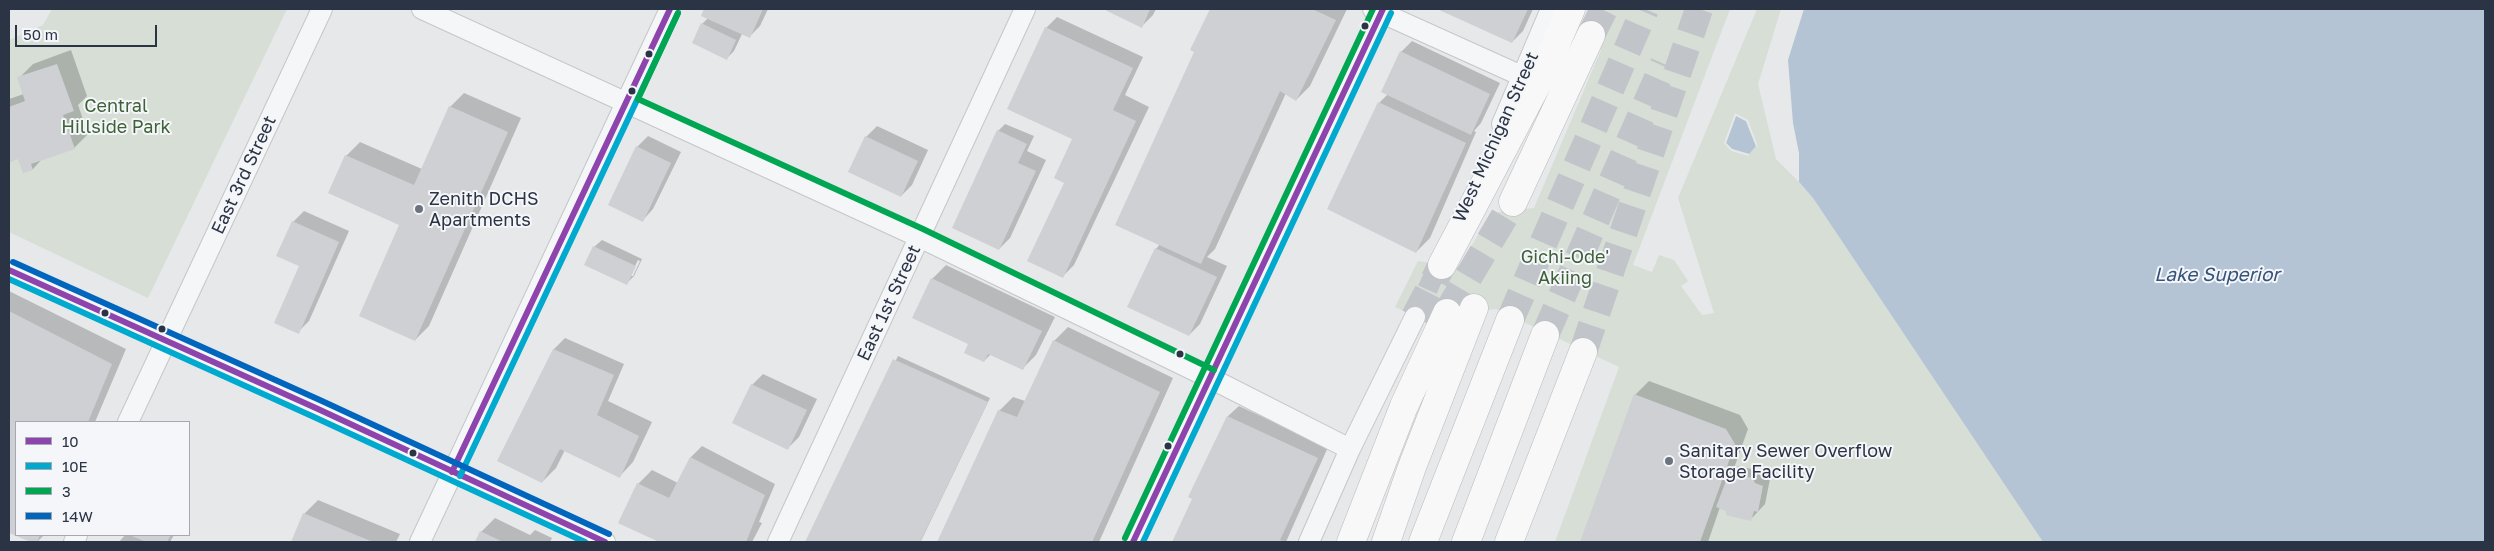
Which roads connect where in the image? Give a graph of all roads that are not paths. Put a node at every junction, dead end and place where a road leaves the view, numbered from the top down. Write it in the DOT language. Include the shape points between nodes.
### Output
graph roads {
  1 [pos="322,9"];
  2 [pos="422,9"];
  3 [pos="670,9"];
  4 [pos="1025,9"];
  5 [pos="1551,9"];
  6 [pos="1571,9"];
  7 [pos="1379,10"];
  8 [pos="1591,35"];
  9 [pos="1524,77"];
  10 [pos="626,103"];
  11 [pos="1513,202"];
  12 [pos="920,237"];
  13 [pos="1440,265"];
  14 [pos="9,270"];
  15 [pos="1474,308"];
  16 [pos="1447,312"];
  17 [pos="1415,317"];
  18 [pos="1510,320"];
  19 [pos="1545,335"];
  20 [pos="166,341"];
  21 [pos="1583,352"];
  22 [pos="1210,378"];
  23 [pos="128,421"];
  24 [pos="1350,449"];
  25 [pos="452,472"];
  26 [pos="420,542"];
  27 [pos="606,542"];
  28 [pos="778,542"];
  29 [pos="1133,542"];
  30 [pos="1309,542"];
  31 [pos="1351,542"];
  32 [pos="1386,542"];
  33 [pos="1423,542"];
  34 [pos="1466,542"];
  35 [pos="1509,542"];
  1 -- 20 [label="street, East 3rd Street"];
  2 -- 10 [label="street"];
  3 -- 10 [label="street"];
  4 -- 12 [label="street, East 1st Street"];
  5 -- 9 [label="street, West Michigan Street"];
  6 -- 13 [label="highway" via="1545,69"];
  7 -- 9 [label="street"];
  7 -- 22 [label="street"];
  8 -- 11 [label="highway"];
  9 -- 13 [label="street, West Michigan Street"];
  10 -- 12 [label="street"];
  10 -- 25 [label="street"];
  12 -- 22 [label="street"];
  12 -- 28 [label="street, East 1st Street"];
  14 -- 20 [label="street"];
  15 -- 32 [label="highway"];
  16 -- 31 [label="highway" via="1404,406"];
  17 -- 24 [label="street"];
  18 -- 33 [label="highway"];
  19 -- 34 [label="highway"];
  20 -- 23 [label="street, East 3rd Street"];
  20 -- 25 [label="street"];
  21 -- 35 [label="highway"];
  22 -- 24 [label="street"];
  22 -- 29 [label="street"];
  24 -- 30 [label="street"];
  25 -- 26 [label="street"];
  25 -- 27 [label="street"];
}
